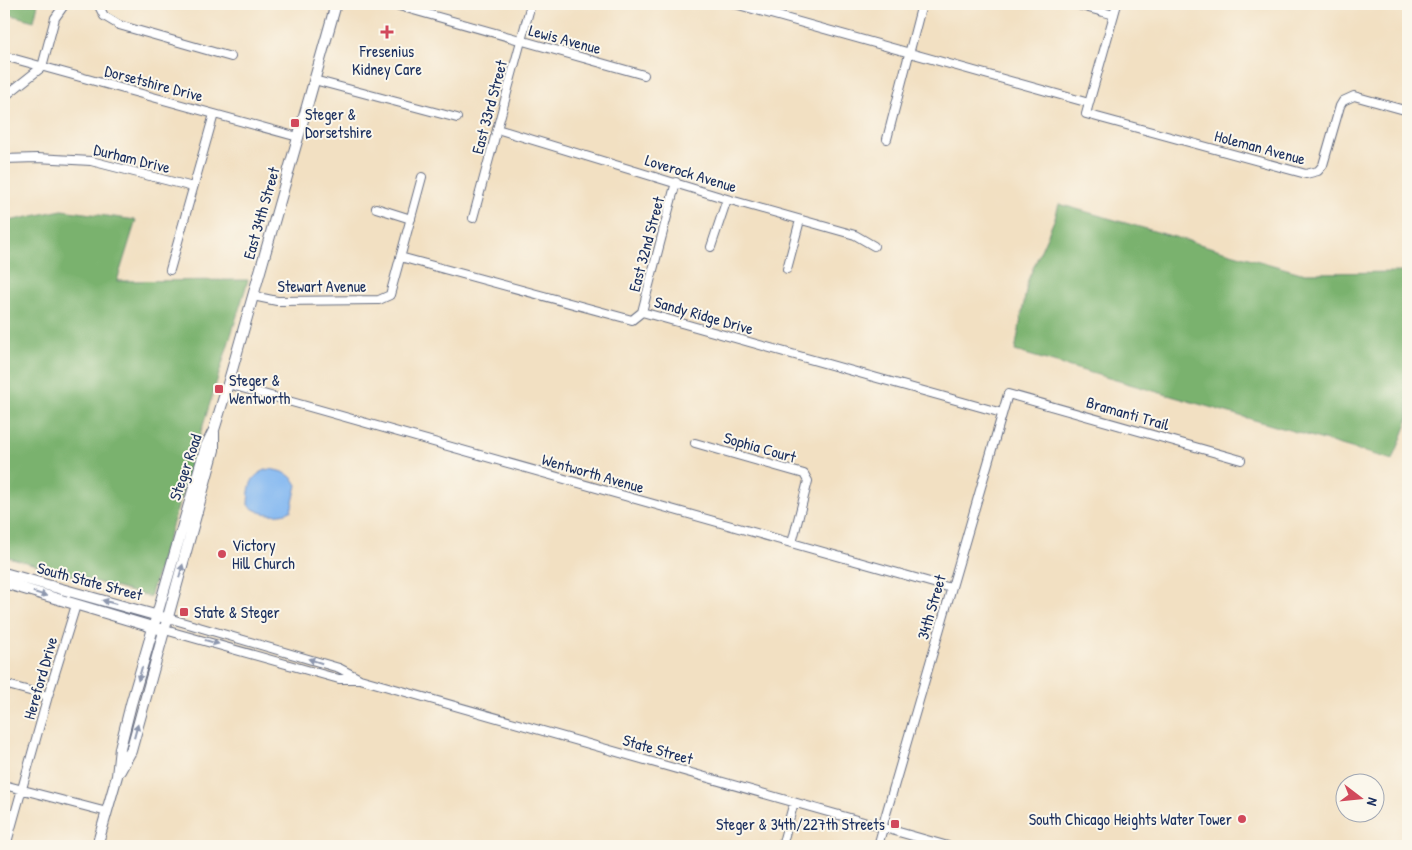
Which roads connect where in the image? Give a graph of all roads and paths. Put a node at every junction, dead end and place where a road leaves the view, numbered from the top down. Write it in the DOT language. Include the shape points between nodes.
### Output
graph roads {
  1 [pos="65,4"];
  2 [pos="98,4"];
  3 [pos="336,4"];
  4 [pos="392,4"];
  5 [pos="531,4"];
  6 [pos="734,4"];
  7 [pos="922,4"];
  8 [pos="1074,4"];
  9 [pos="1117,4"];
  10 [pos="1114,15"];
  11 [pos="521,41"];
  12 [pos="909,53"];
  13 [pos="4,56"];
  14 [pos="231,57"];
  15 [pos="42,66"];
  16 [pos="644,75"];
  17 [pos="314,80"];
  18 [pos="4,97"];
  19 [pos="1089,104"];
  20 [pos="1408,111"];
  21 [pos="214,114"];
  22 [pos="457,118"];
  23 [pos="497,129"];
  24 [pos="298,138"];
  25 [pos="887,139"];
  26 [pos="4,159"];
  27 [pos="422,177"];
  28 [pos="676,182"];
  29 [pos="194,187"];
  30 [pos="727,198"];
  31 [pos="376,208"];
  32 [pos="473,218"];
  33 [pos="411,219"];
  34 [pos="800,220"];
  35 [pos="874,246"];
  36 [pos="711,247"];
  37 [pos="400,257"];
  38 [pos="786,268"];
  39 [pos="170,270"];
  40 [pos="253,296"];
  41 [pos="642,312"];
  42 [pos="228,384"];
  43 [pos="1008,394"];
  44 [pos="1002,413"];
  45 [pos="214,430"];
  46 [pos="695,443"];
  47 [pos="1241,460"];
  48 [pos="792,543"];
  49 [pos="4,574"];
  50 [pos="4,583"];
  51 [pos="951,588"];
  52 [pos="76,605"];
  53 [pos="156,615"];
  54 [pos="168,618"];
  55 [pos="153,627"];
  56 [pos="165,630"];
  57 [pos="360,679"];
  58 [pos="4,684"];
  59 [pos="48,696"];
  60 [pos="117,776"];
  61 [pos="4,785"];
  62 [pos="23,790"];
  63 [pos="794,802"];
  64 [pos="107,812"];
  65 [pos="883,828"];
  66 [pos="6,846"];
  67 [pos="97,846"];
  68 [pos="782,846"];
  69 [pos="878,846"];
  70 [pos="948,846"];
  1 -- 15 [label="street" via="55,18"];
  2 -- 14 [label="street" via="104,16 119,25"];
  3 -- 17 [label="street, East 34th Street"];
  4 -- 11 [label="street, Lewis Avenue"];
  5 -- 11 [label="street, East 33rd Street"];
  6 -- 12 [label="street"];
  7 -- 12 [label="street"];
  8 -- 10 [label="street"];
  9 -- 10 [label="street"];
  10 -- 19 [label="street"];
  11 -- 16 [label="street, Lewis Avenue"];
  11 -- 23 [label="street, East 33rd Street"];
  12 -- 19 [label="street"];
  12 -- 25 [label="street"];
  13 -- 15 [label="street, Dorsetshire Drive"];
  15 -- 18 [label="street"];
  15 -- 21 [label="street, Dorsetshire Drive"];
  17 -- 22 [label="street"];
  17 -- 24 [label="street, East 34th Street"];
  19 -- 20 [label="street, Holeman Avenue" via="1086,114 1306,174 1318,171 1322,165 1343,101 1354,96"];
  21 -- 24 [label="street, Dorsetshire Drive"];
  21 -- 29 [label="street"];
  23 -- 28 [label="street, Loverock Avenue"];
  23 -- 32 [label="street, East 33rd Street"];
  24 -- 40 [label="street, East 34th Street"];
  26 -- 29 [label="street, Durham Drive" via="91,161"];
  27 -- 33 [label="street"];
  28 -- 30 [label="street, Loverock Avenue"];
  28 -- 41 [label="street, East 32nd Street"];
  29 -- 39 [label="street"];
  30 -- 34 [label="street, Loverock Avenue"];
  30 -- 36 [label="street"];
  31 -- 33 [label="street"];
  33 -- 37 [label="street"];
  34 -- 35 [label="street, Loverock Avenue" via="855,235"];
  34 -- 38 [label="street"];
  37 -- 40 [label="street, Stewart Avenue" via="390,295 379,300 277,302"];
  37 -- 41 [label="street, Sandy Ridge Drive" via="632,320"];
  40 -- 42 [label="street, East 34th Street"];
  41 -- 44 [label="street, Sandy Ridge Drive"];
  42 -- 45 [label="street, East 34th Street"];
  42 -- 48 [label="street, Wentworth Avenue"];
  43 -- 44 [label="street, 34th Street"];
  43 -- 47 [label="street, Bramanti Trail"];
  44 -- 51 [label="street, 34th Street"];
  45 -- 53 [label="street, Steger Road" via="203,455"];
  54 -- 45 [label="street, Steger Road, one-way" via="214,450"];
  46 -- 48 [label="street, Sophia Court" via="804,474 808,481"];
  48 -- 51 [label="street, Wentworth Avenue"];
  53 -- 49 [label="street, South State Street, one-way"];
  50 -- 52 [label="street, South State Street, one-way"];
  51 -- 65 [label="street, 34th Street"];
  52 -- 55 [label="street, South State Street"];
  52 -- 59 [label="street, Hereford Drive"];
  53 -- 54 [label="street, South State Street"];
  53 -- 55 [label="street, Steger Road"];
  54 -- 56 [label="street, Steger Road"];
  57 -- 54 [label="street, State Street, one-way" via="339,668"];
  55 -- 56 [label="street, South State Street"];
  55 -- 60 [label="street, Steger Road, one-way" via="120,748"];
  56 -- 57 [label="street, State Street, one-way" via="338,679"];
  60 -- 56 [label="street, Steger Road, one-way" via="130,751"];
  57 -- 63 [label="street, State Street"];
  58 -- 59 [label="street"];
  59 -- 62 [label="street, Hereford Drive"];
  60 -- 64 [label="street, Steger Road"];
  61 -- 62 [label="street"];
  62 -- 64 [label="street"];
  62 -- 66 [label="street, Hereford Drive"];
  63 -- 65 [label="street, State Street"];
  63 -- 68 [label="street"];
  64 -- 67 [label="street, Steger Road"];
  65 -- 69 [label="street, 34th Street"];
  65 -- 70 [label="street, State Street"];
}
